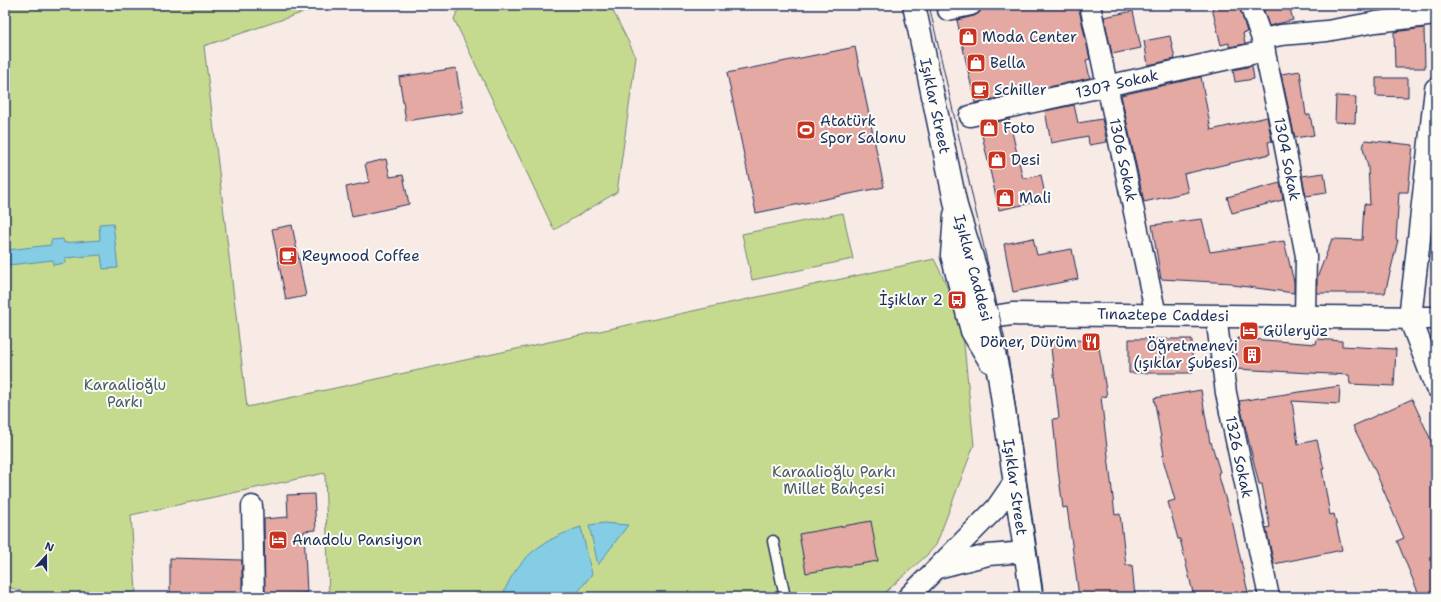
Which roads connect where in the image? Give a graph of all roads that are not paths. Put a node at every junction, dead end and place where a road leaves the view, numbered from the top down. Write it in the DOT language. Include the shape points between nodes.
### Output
graph roads {
  1 [pos="914,5"];
  2 [pos="971,5"];
  3 [pos="1090,5"];
  4 [pos="1250,5"];
  5 [pos="948,10"];
  6 [pos="1436,16"];
  7 [pos="1263,45"];
  8 [pos="1108,86"];
  9 [pos="1436,89"];
  10 [pos="970,116"];
  11 [pos="956,206"];
  12 [pos="1156,315"];
  13 [pos="1216,316"];
  14 [pos="1305,316"];
  15 [pos="987,318"];
  16 [pos="1410,318"];
  17 [pos="1436,318"];
  18 [pos="999,376"];
  19 [pos="1436,386"];
  20 [pos="1014,482"];
  21 [pos="252,506"];
  22 [pos="773,541"];
  23 [pos="1024,552"];
  24 [pos="936,568"];
  25 [pos="254,597"];
  26 [pos="785,597"];
  27 [pos="908,597"];
  28 [pos="1032,597"];
  29 [pos="1269,597"];
  1 -- 11 [label="street, Işıklar Street"];
  2 -- 5 [label="street"];
  3 -- 8 [label="street, 1306 Sokak"];
  4 -- 7 [label="street, 1304 Sokak"];
  6 -- 7 [label="street, 1307 Sokak" via="1281,35"];
  7 -- 8 [label="street, 1307 Sokak"];
  7 -- 14 [label="street, 1304 Sokak" via="1306,256"];
  8 -- 10 [label="street, 1307 Sokak"];
  8 -- 12 [label="street, 1306 Sokak"];
  9 -- 16 [label="street"];
  11 -- 15 [label="street, Işıklar Caddesi" via="976,270"];
  11 -- 18 [label="street" via="952,255 972,331"];
  12 -- 13 [label="street, Tınaztepe Caddesi"];
  12 -- 15 [label="street, Tınaztepe Caddesi" via="1012,314"];
  13 -- 14 [label="street, Tınaztepe Caddesi"];
  13 -- 29 [label="street, 1326 Sokak" via="1226,393"];
  14 -- 16 [label="street, Tınaztepe Caddesi"];
  15 -- 18 [label="street, Işıklar Caddesi"];
  16 -- 17 [label="street, Tınaztepe Caddesi"];
  16 -- 19 [label="street"];
  18 -- 20 [label="street, Işıklar Street"];
  20 -- 23 [label="street, Işıklar Street"];
  20 -- 24 [label="street" via="996,508"];
  21 -- 25 [label="street"];
  22 -- 26 [label="lane"];
  23 -- 24 [label="street" via="988,555"];
  23 -- 28 [label="street, Işıklar Street"];
  24 -- 27 [label="street"];
}
